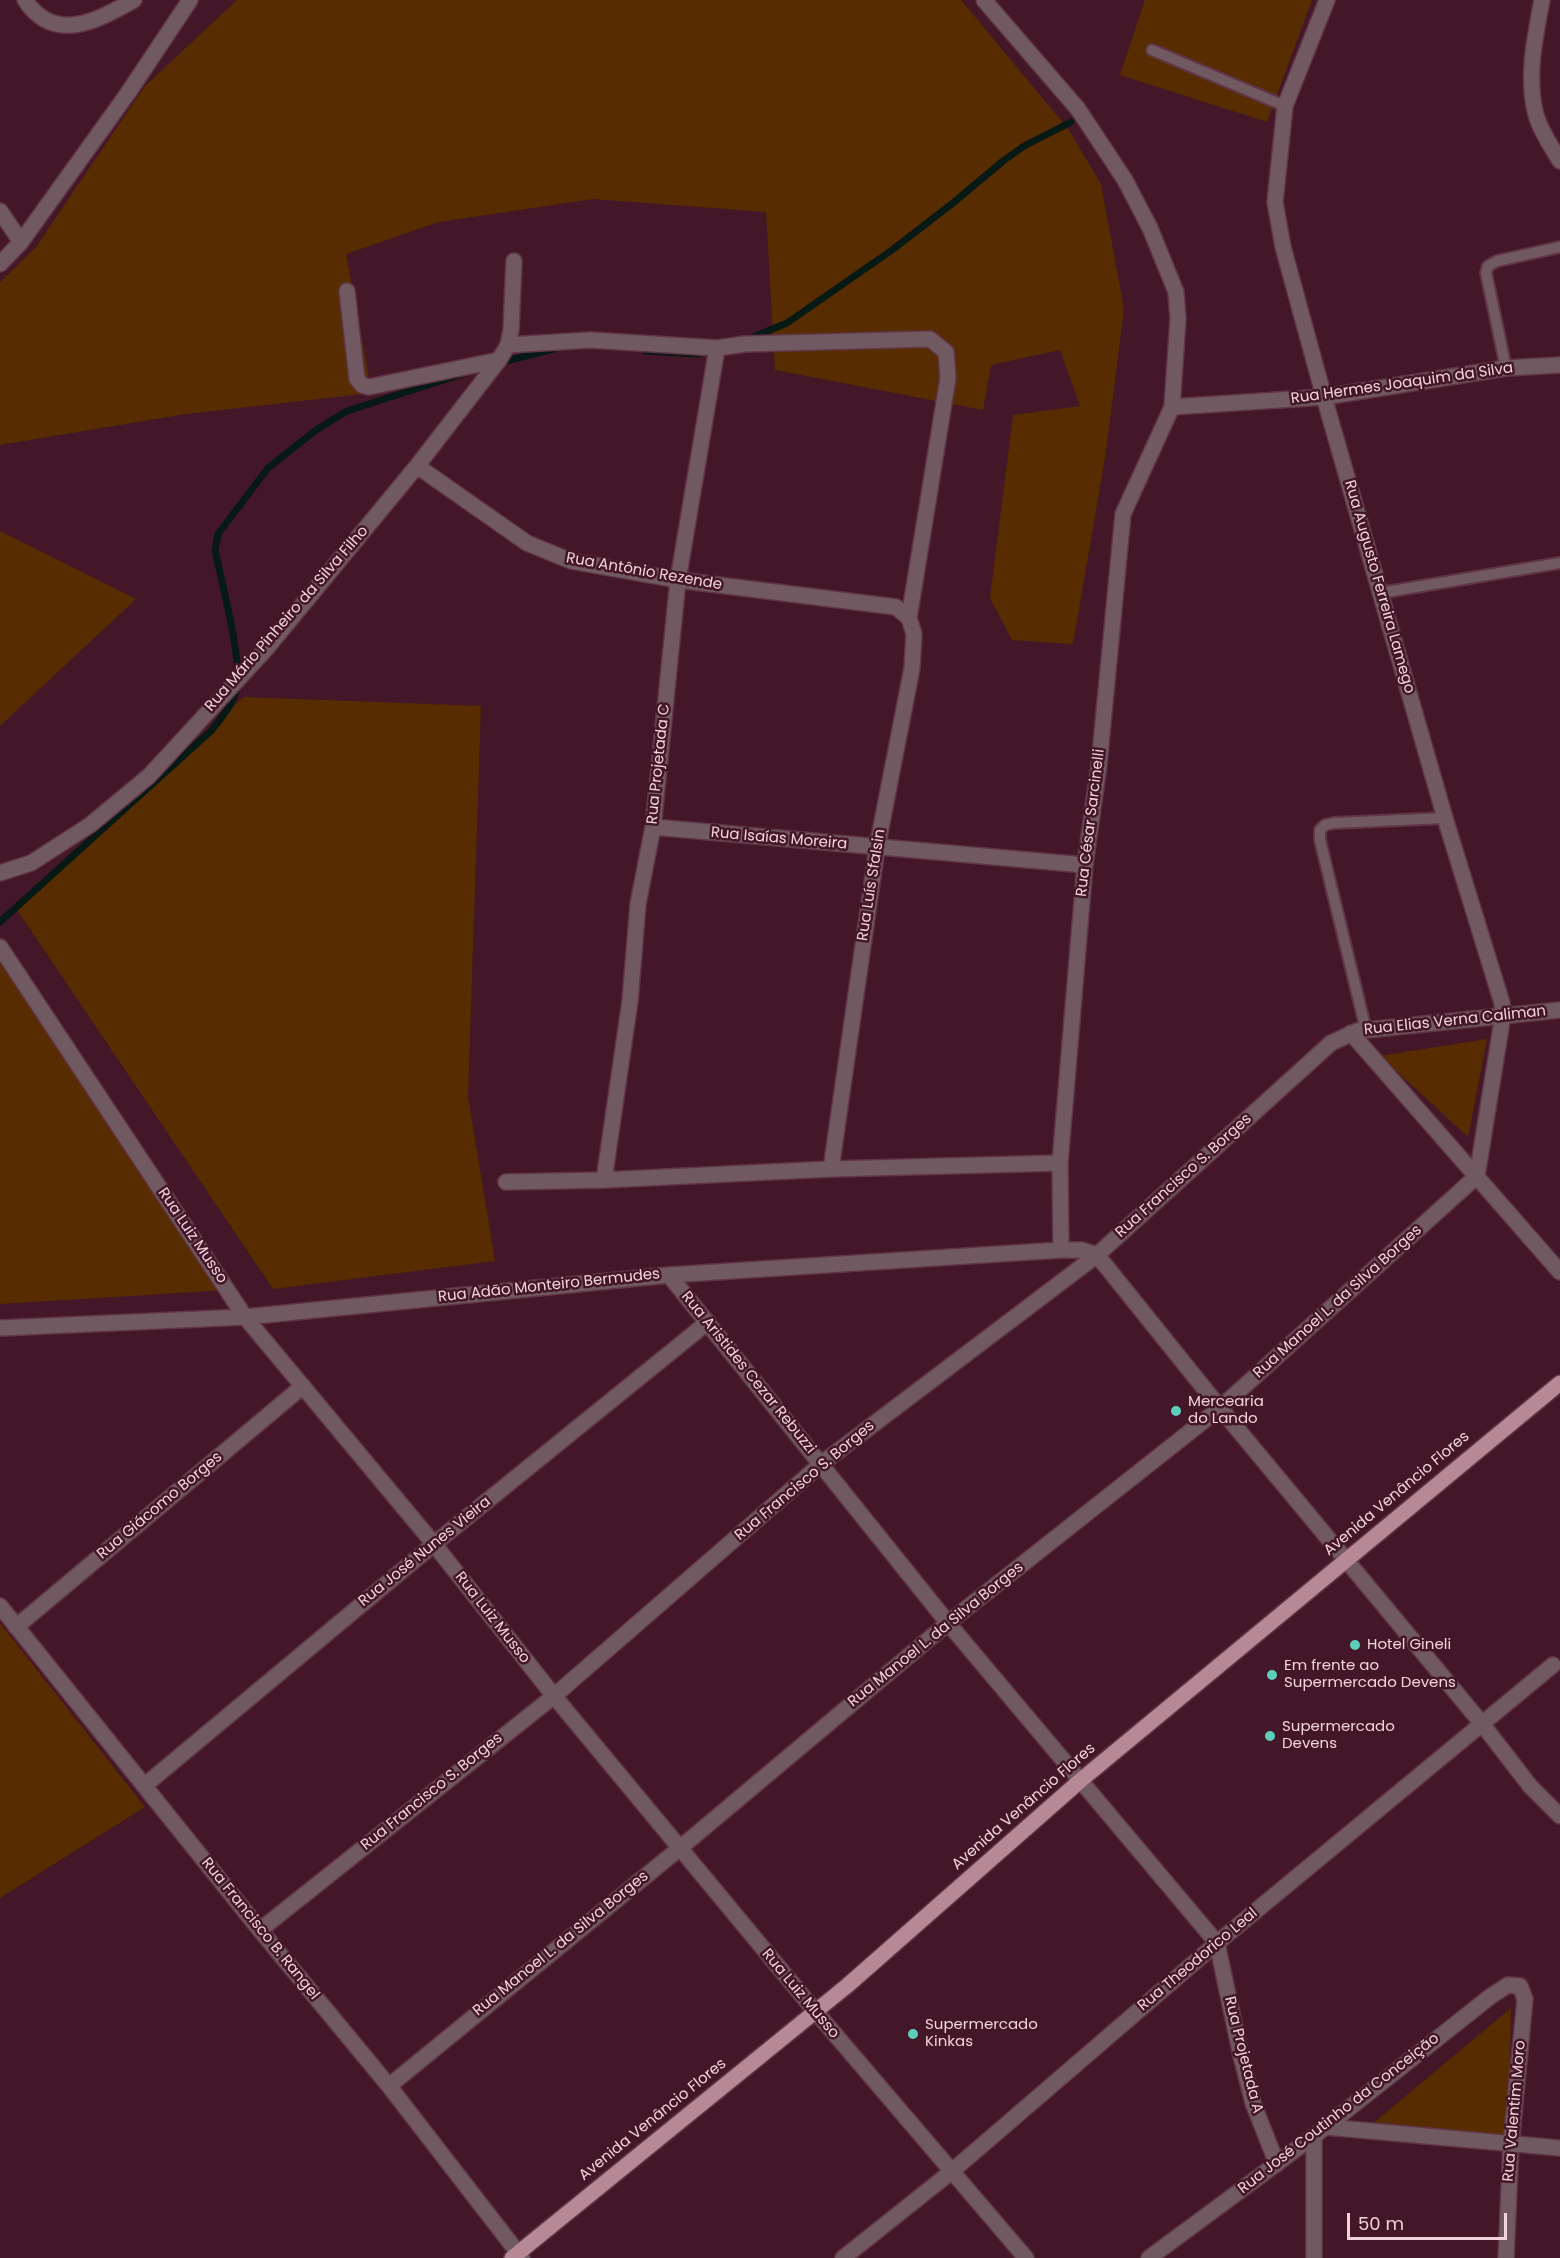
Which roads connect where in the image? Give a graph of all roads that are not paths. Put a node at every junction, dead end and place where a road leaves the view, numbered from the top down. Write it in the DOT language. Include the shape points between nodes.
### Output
graph roads {
  1 [pos="26,0"];
  2 [pos="134,0"];
  3 [pos="190,0"];
  4 [pos="984,0"];
  5 [pos="1327,0"];
  6 [pos="1542,0"];
  7 [pos="1152,50"];
  8 [pos="1285,106"];
  9 [pos="1560,161"];
  10 [pos="0,211"];
  11 [pos="21,242"];
  12 [pos="1560,248"];
  13 [pos="514,261"];
  14 [pos="0,264"];
  15 [pos="347,291"];
  16 [pos="508,345"];
  17 [pos="717,348"];
  18 [pos="499,360"];
  19 [pos="1560,365"];
  20 [pos="1506,368"];
  21 [pos="1324,397"];
  22 [pos="1172,408"];
  23 [pos="417,466"];
  24 [pos="1560,563"];
  25 [pos="678,580"];
  26 [pos="1380,593"];
  27 [pos="909,618"];
  28 [pos="1445,818"];
  29 [pos="653,827"];
  30 [pos="877,848"];
  31 [pos="1084,865"];
  32 [pos="0,873"];
  33 [pos="0,947"];
  34 [pos="1560,1010"];
  35 [pos="1503,1015"];
  36 [pos="1358,1031"];
  37 [pos="1060,1163"];
  38 [pos="831,1169"];
  39 [pos="1477,1176"];
  40 [pos="604,1180"];
  41 [pos="506,1182"];
  42 [pos="1061,1250"];
  43 [pos="1097,1254"];
  44 [pos="1560,1272"];
  45 [pos="669,1275"];
  46 [pos="245,1317"];
  47 [pos="708,1322"];
  48 [pos="0,1328"];
  49 [pos="1560,1383"];
  50 [pos="303,1386"];
  51 [pos="1220,1408"];
  52 [pos="821,1464"];
  53 [pos="434,1544"];
  54 [pos="1346,1559"];
  55 [pos="0,1606"];
  56 [pos="948,1623"];
  57 [pos="16,1627"];
  58 [pos="1553,1665"];
  59 [pos="554,1696"];
  60 [pos="1483,1725"];
  61 [pos="1081,1780"];
  62 [pos="144,1786"];
  63 [pos="1560,1816"];
  64 [pos="680,1848"];
  65 [pos="260,1930"];
  66 [pos="1217,1943"];
  67 [pos="1525,1999"];
  68 [pos="814,2011"];
  69 [pos="388,2086"];
  70 [pos="1320,2132"];
  71 [pos="1511,2144"];
  72 [pos="1560,2148"];
  73 [pos="1277,2164"];
  74 [pos="951,2172"];
  75 [pos="517,2256"];
  76 [pos="843,2258"];
  77 [pos="1026,2258"];
  78 [pos="1149,2258"];
  79 [pos="1314,2258"];
  80 [pos="1506,2258"];
  1 -- 2 [label="street" via="43,18 55,24 78,25 93,22"];
  3 -- 11 [label="street"];
  4 -- 22 [label="street" via="1078,110 1125,180 1150,228 1176,292 1178,330"];
  5 -- 8 [label="street, Rua Augusto Ferreira Lamego"];
  6 -- 9 [label="street" via="1532,62 1533,90 1536,115"];
  7 -- 8 [label="lane"];
  8 -- 21 [label="street, Rua Augusto Ferreira Lamego" via="1275,202 1283,247"];
  10 -- 11 [label="street"];
  11 -- 14 [label="street"];
  12 -- 20 [label="lane" via="1488,266 1486,273"];
  13 -- 16 [label="street"];
  15 -- 18 [label="street" via="357,379 362,385 369,387"];
  16 -- 17 [label="street, Rua Luís Sfalsin" via="590,340"];
  16 -- 18 [label="street, Rua Mário Pinheiro da Silva Filho"];
  17 -- 25 [label="street, Rua Projetada C"];
  17 -- 27 [label="street, Rua Luís Sfalsin" via="930,339 946,352 948,378"];
  18 -- 23 [label="street, Rua Mário Pinheiro da Silva Filho"];
  19 -- 20 [label="street, Rua Hermes Joaquim da Silva"];
  20 -- 21 [label="street, Rua Hermes Joaquim da Silva"];
  21 -- 22 [label="street, Rua Hermes Joaquim da Silva"];
  21 -- 26 [label="street, Rua Augusto Ferreira Lamego"];
  22 -- 31 [label="street, Rua César Sarcinelli" via="1123,514 1099,765"];
  23 -- 25 [label="street, Rua Antônio Rezende" via="548,554"];
  23 -- 32 [label="street, Rua Mário Pinheiro da Silva Filho" via="266,649 149,776 90,825 31,863"];
  24 -- 26 [label="lane"];
  25 -- 27 [label="street, Rua Antônio Rezende" via="896,607"];
  25 -- 29 [label="street, Rua Projetada C"];
  26 -- 28 [label="street, Rua Augusto Ferreira Lamego"];
  27 -- 30 [label="street, Rua Luís Sfalsin" via="914,634 912,668"];
  28 -- 35 [label="street, Rua Augusto Ferreira Lamego"];
  28 -- 36 [label="lane" via="1334,824 1320,830"];
  29 -- 30 [label="street, Rua Isaías Moreira"];
  29 -- 40 [label="street, Rua Projetada C" via="638,904 630,1001"];
  30 -- 31 [label="street, Rua Isaías Moreira"];
  30 -- 38 [label="street, Rua Luís Sfalsin"];
  31 -- 37 [label="street, Rua César Sarcinelli"];
  33 -- 46 [label="street, Rua Luiz Musso"];
  34 -- 35 [label="street, Rua Elias Verna Caliman"];
  35 -- 36 [label="street, Rua Elias Verna Caliman"];
  35 -- 39 [label="street, Rua Augusto Ferreira Lamego"];
  36 -- 39 [label="street"];
  36 -- 43 [label="street, Rua Francisco S. Borges" via="1331,1043"];
  37 -- 38 [label="street"];
  37 -- 42 [label="street, Rua César Sarcinelli"];
  38 -- 40 [label="street"];
  39 -- 44 [label="street"];
  39 -- 51 [label="street, Rua Manoel L. da Silva Borges"];
  40 -- 41 [label="street"];
  42 -- 43 [label="street, Rua Adão Monteiro Bermudes"];
  42 -- 45 [label="street, Rua Adão Monteiro Bermudes"];
  43 -- 51 [label="street"];
  43 -- 52 [label="street, Rua Francisco S. Borges"];
  45 -- 46 [label="street, Rua Adão Monteiro Bermudes"];
  45 -- 47 [label="street, Rua Aristides Cezar Rebuzzi"];
  46 -- 48 [label="street, Rua Adão Monteiro Bermudes"];
  46 -- 50 [label="street, Rua Luiz Musso"];
  47 -- 52 [label="street, Rua Aristides Cezar Rebuzzi"];
  47 -- 53 [label="street, Rua José Nunes Vieira"];
  49 -- 54 [label="main road, Avenida Venâncio Flores"];
  50 -- 53 [label="street, Rua Luiz Musso"];
  50 -- 57 [label="street, Rua Giácomo Borges"];
  51 -- 54 [label="street"];
  51 -- 56 [label="street, Rua Manoel L. da Silva Borges"];
  52 -- 56 [label="street, Rua Aristides Cezar Rebuzzi"];
  52 -- 59 [label="street, Rua Francisco S. Borges"];
  53 -- 59 [label="street, Rua Luiz Musso"];
  53 -- 62 [label="street, Rua José Nunes Vieira"];
  54 -- 60 [label="street"];
  54 -- 61 [label="main road, Avenida Venâncio Flores"];
  55 -- 57 [label="street, Rua Francisco B. Rangel"];
  56 -- 61 [label="street, Rua Aristides Cezar Rebuzzi"];
  56 -- 64 [label="street, Rua Manoel L. da Silva Borges"];
  57 -- 62 [label="street, Rua Francisco B. Rangel"];
  58 -- 60 [label="street, Rua Theodorico Leal"];
  59 -- 64 [label="street, Rua Luiz Musso"];
  59 -- 65 [label="street, Rua Francisco S. Borges"];
  60 -- 63 [label="street" via="1530,1786"];
  60 -- 66 [label="street, Rua Theodorico Leal"];
  61 -- 66 [label="street, Rua Aristides Cezar Rebuzzi"];
  61 -- 68 [label="main road, Avenida Venâncio Flores"];
  62 -- 65 [label="street, Rua Francisco B. Rangel"];
  64 -- 68 [label="street, Rua Luiz Musso"];
  64 -- 69 [label="street, Rua Manoel L. da Silva Borges"];
  65 -- 69 [label="street, Rua Francisco B. Rangel"];
  66 -- 73 [label="street, Rua Projetada A" via="1253,2103"];
  66 -- 74 [label="street, Rua Theodorico Leal"];
  67 -- 70 [label="street, Rua José Coutinho da Conceição" via="1520,1986 1509,1985 1491,1996"];
  67 -- 71 [label="street, Rua Valentim Moro"];
  68 -- 74 [label="street, Rua Luiz Musso"];
  68 -- 75 [label="main road, Avenida Venâncio Flores"];
  69 -- 75 [label="street, Rua Francisco B. Rangel"];
  70 -- 71 [label="street"];
  70 -- 73 [label="street, Rua José Coutinho da Conceição"];
  70 -- 79 [label="street"];
  71 -- 72 [label="street"];
  71 -- 80 [label="street, Rua Valentim Moro"];
  73 -- 78 [label="street, Rua José Coutinho da Conceição"];
  74 -- 76 [label="street, Rua Theodorico Leal"];
  74 -- 77 [label="street, Rua Luiz Musso"];
}
